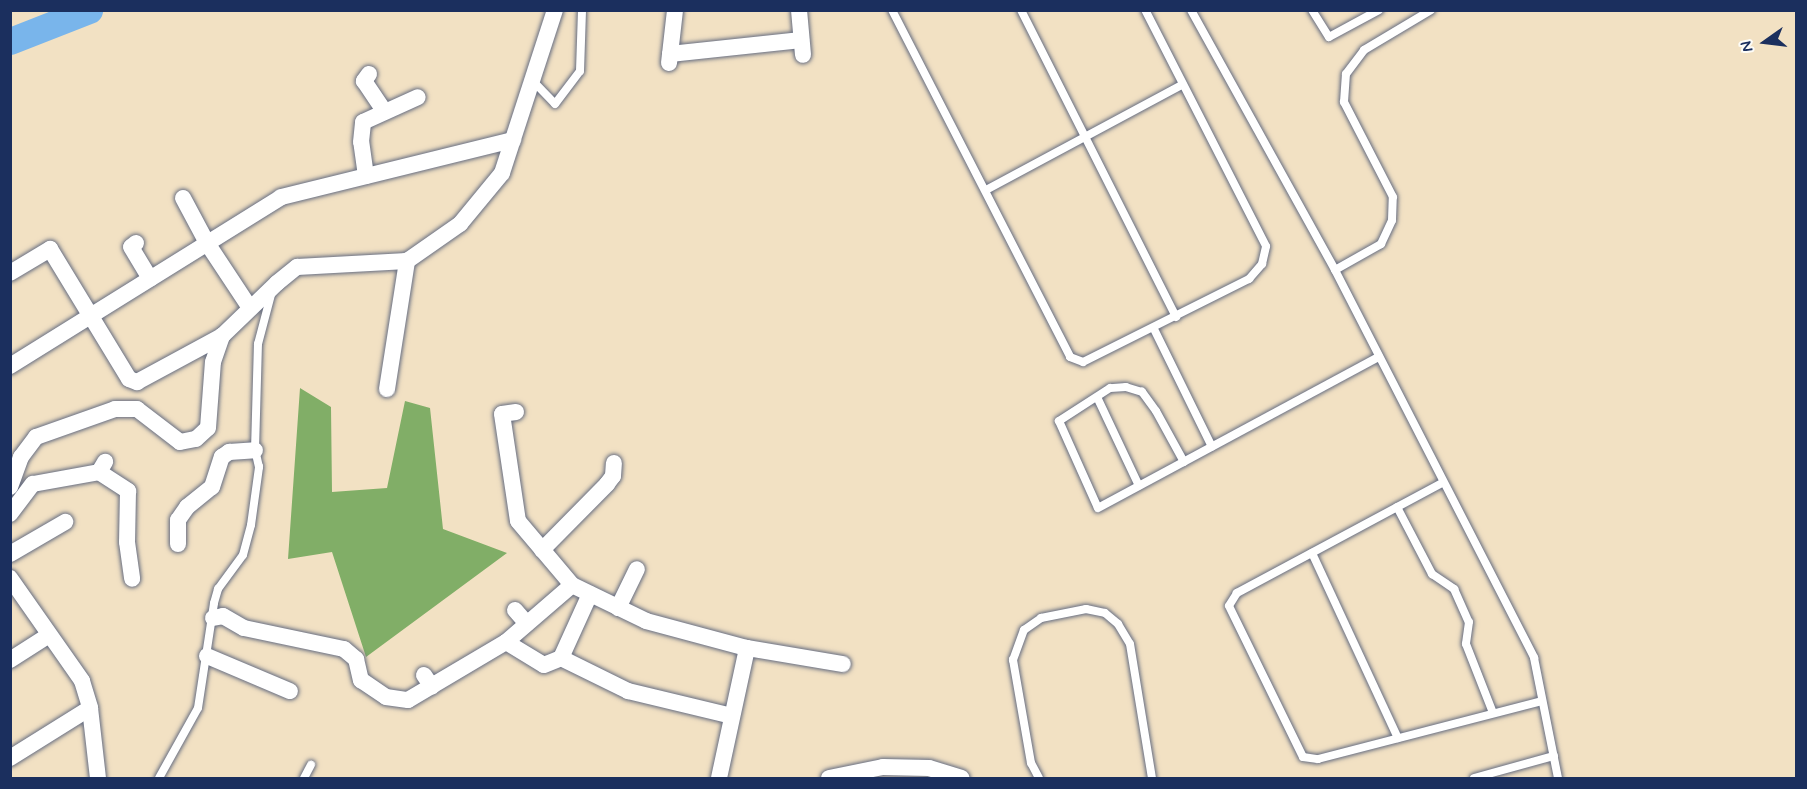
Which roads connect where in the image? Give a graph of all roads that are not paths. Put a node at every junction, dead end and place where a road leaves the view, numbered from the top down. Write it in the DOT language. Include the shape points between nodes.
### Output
graph roads {
  1 [pos="555,10"];
  2 [pos="582,10"];
  3 [pos="675,10"];
  4 [pos="799,10"];
  5 [pos="892,10"];
  6 [pos="1020,10"];
  7 [pos="1145,10"];
  8 [pos="1191,10"];
  9 [pos="1312,10"];
  10 [pos="1379,10"];
  11 [pos="1431,10"];
  12 [pos="369,74"];
  13 [pos="531,80"];
  14 [pos="1182,85"];
  15 [pos="418,97"];
  16 [pos="385,112"];
  17 [pos="1083,137"];
  18 [pos="513,141"];
  19 [pos="366,176"];
  20 [pos="986,190"];
  21 [pos="183,198"];
  22 [pos="207,243"];
  23 [pos="131,247"];
  24 [pos="407,261"];
  25 [pos="1335,270"];
  26 [pos="10,273"];
  27 [pos="150,279"];
  28 [pos="272,287"];
  29 [pos="250,308"];
  30 [pos="90,316"];
  31 [pos="1176,316"];
  32 [pos="1154,329"];
  33 [pos="222,336"];
  34 [pos="1379,357"];
  35 [pos="10,366"];
  36 [pos="387,389"];
  37 [pos="1097,397"];
  38 [pos="516,411"];
  39 [pos="1212,447"];
  40 [pos="255,450"];
  41 [pos="1184,462"];
  42 [pos="614,463"];
  43 [pos="1442,483"];
  44 [pos="1139,486"];
  45 [pos="10,488"];
  46 [pos="1397,507"];
  47 [pos="10,514"];
  48 [pos="65,522"];
  49 [pos="178,544"];
  50 [pos="542,550"];
  51 [pos="1312,553"];
  52 [pos="10,554"];
  53 [pos="637,569"];
  54 [pos="10,578"];
  55 [pos="132,579"];
  56 [pos="572,585"];
  57 [pos="590,594"];
  58 [pos="618,608"];
  59 [pos="515,610"];
  60 [pos="213,618"];
  61 [pos="527,624"];
  62 [pos="50,635"];
  63 [pos="506,642"];
  64 [pos="747,648"];
  65 [pos="207,656"];
  66 [pos="561,658"];
  67 [pos="10,660"];
  68 [pos="833,667"];
  69 [pos="290,691"];
  70 [pos="1542,701"];
  71 [pos="90,708"];
  72 [pos="1493,713"];
  73 [pos="732,717"];
  74 [pos="1398,738"];
  75 [pos="1554,756"];
  76 [pos="10,758"];
  77 [pos="311,765"];
  78 [pos="98,778"];
  79 [pos="159,778"];
  80 [pos="304,778"];
  81 [pos="719,778"];
  82 [pos="829,778"];
  83 [pos="962,778"];
  84 [pos="1039,778"];
  85 [pos="1152,778"];
  86 [pos="1474,778"];
  87 [pos="1558,778"];
  1 -- 13 [label="street"];
  2 -- 13 [label="lane" via="580,71 555,104"];
  3 -- 4 [label="street" via="670,58 802,48"];
  5 -- 20 [label="lane"];
  6 -- 17 [label="lane"];
  7 -- 14 [label="lane"];
  8 -- 25 [label="lane"];
  9 -- 10 [label="lane" via="1329,38"];
  11 -- 25 [label="lane" via="1364,50 1346,74 1344,102 1393,197 1392,220 1381,244"];
  12 -- 16 [label="street" via="364,81"];
  13 -- 18 [label="street"];
  14 -- 17 [label="lane"];
  14 -- 31 [label="lane" via="1266,246 1262,264 1249,279"];
  15 -- 16 [label="street"];
  16 -- 19 [label="street" via="363,122 361,142"];
  17 -- 20 [label="lane"];
  17 -- 31 [label="lane"];
  18 -- 19 [label="street"];
  18 -- 24 [label="street" via="502,173 460,224"];
  19 -- 22 [label="street" via="281,197"];
  20 -- 32 [label="lane" via="1070,357 1083,362"];
  21 -- 22 [label="street"];
  22 -- 27 [label="street"];
  22 -- 29 [label="street"];
  23 -- 27 [label="street"];
  24 -- 28 [label="street" via="297,267"];
  24 -- 36 [label="street"];
  25 -- 34 [label="lane"];
  26 -- 30 [label="street" via="50,249"];
  27 -- 30 [label="street"];
  28 -- 29 [label="street"];
  28 -- 40 [label="lane" via="272,302 258,344"];
  29 -- 33 [label="street"];
  30 -- 33 [label="street" via="129,378 137,382"];
  30 -- 35 [label="street"];
  31 -- 32 [label="lane"];
  32 -- 39 [label="lane"];
  33 -- 45 [label="street" via="213,362 208,428 196,439 180,442 137,409 115,409 36,437 21,457"];
  34 -- 39 [label="lane"];
  34 -- 43 [label="lane"];
  37 -- 41 [label="lane" via="1110,388 1142,392"];
  37 -- 44 [label="lane"];
  37 -- 44 [label="lane" via="1059,422 1098,508"];
  38 -- 50 [label="street" via="502,414 518,521"];
  39 -- 41 [label="lane"];
  40 -- 49 [label="street" via="229,452 222,457 212,487 187,507 178,520"];
  40 -- 60 [label="lane" via="259,467 251,525 243,555 218,590"];
  41 -- 44 [label="lane"];
  42 -- 50 [label="street" via="613,476 607,484"];
  43 -- 46 [label="lane"];
  43 -- 70 [label="lane" via="1534,658"];
  46 -- 51 [label="lane"];
  46 -- 72 [label="lane" via="1432,574 1454,589 1469,622 1466,644"];
  47 -- 55 [label="street" via="33,483 102,467 128,490 127,542"];
  48 -- 52 [label="street"];
  50 -- 56 [label="street"];
  51 -- 74 [label="lane"];
  51 -- 74 [label="lane" via="1237,593 1229,606 1303,757 1318,759"];
  53 -- 58 [label="street"];
  54 -- 62 [label="street"];
  56 -- 57 [label="street"];
  56 -- 61 [label="street"];
  57 -- 58 [label="street"];
  57 -- 66 [label="street"];
  58 -- 64 [label="street" via="646,621"];
  59 -- 61 [label="street"];
  60 -- 63 [label="street" via="223,616 244,628 344,649 356,659 361,680 386,697 408,700 428,681"];
  60 -- 65 [label="lane"];
  61 -- 63 [label="street"];
  62 -- 67 [label="street"];
  62 -- 71 [label="street" via="82,681"];
  63 -- 66 [label="street" via="544,665"];
  64 -- 68 [label="street"];
  64 -- 73 [label="street"];
  65 -- 69 [label="street"];
  65 -- 79 [label="lane" via="198,708"];
  66 -- 73 [label="street" via="627,692"];
  70 -- 72 [label="lane"];
  70 -- 75 [label="lane"];
  71 -- 76 [label="street"];
  71 -- 78 [label="street"];
  72 -- 74 [label="lane"];
  73 -- 81 [label="street"];
  75 -- 86 [label="lane"];
  75 -- 87 [label="lane"];
  77 -- 80 [label="lane"];
  82 -- 83 [label="street" via="884,767 929,768"];
  84 -- 85 [label="lane" via="1031,763 1013,660 1024,630 1041,618 1086,609 1105,613 1118,624 1130,644"];
}
